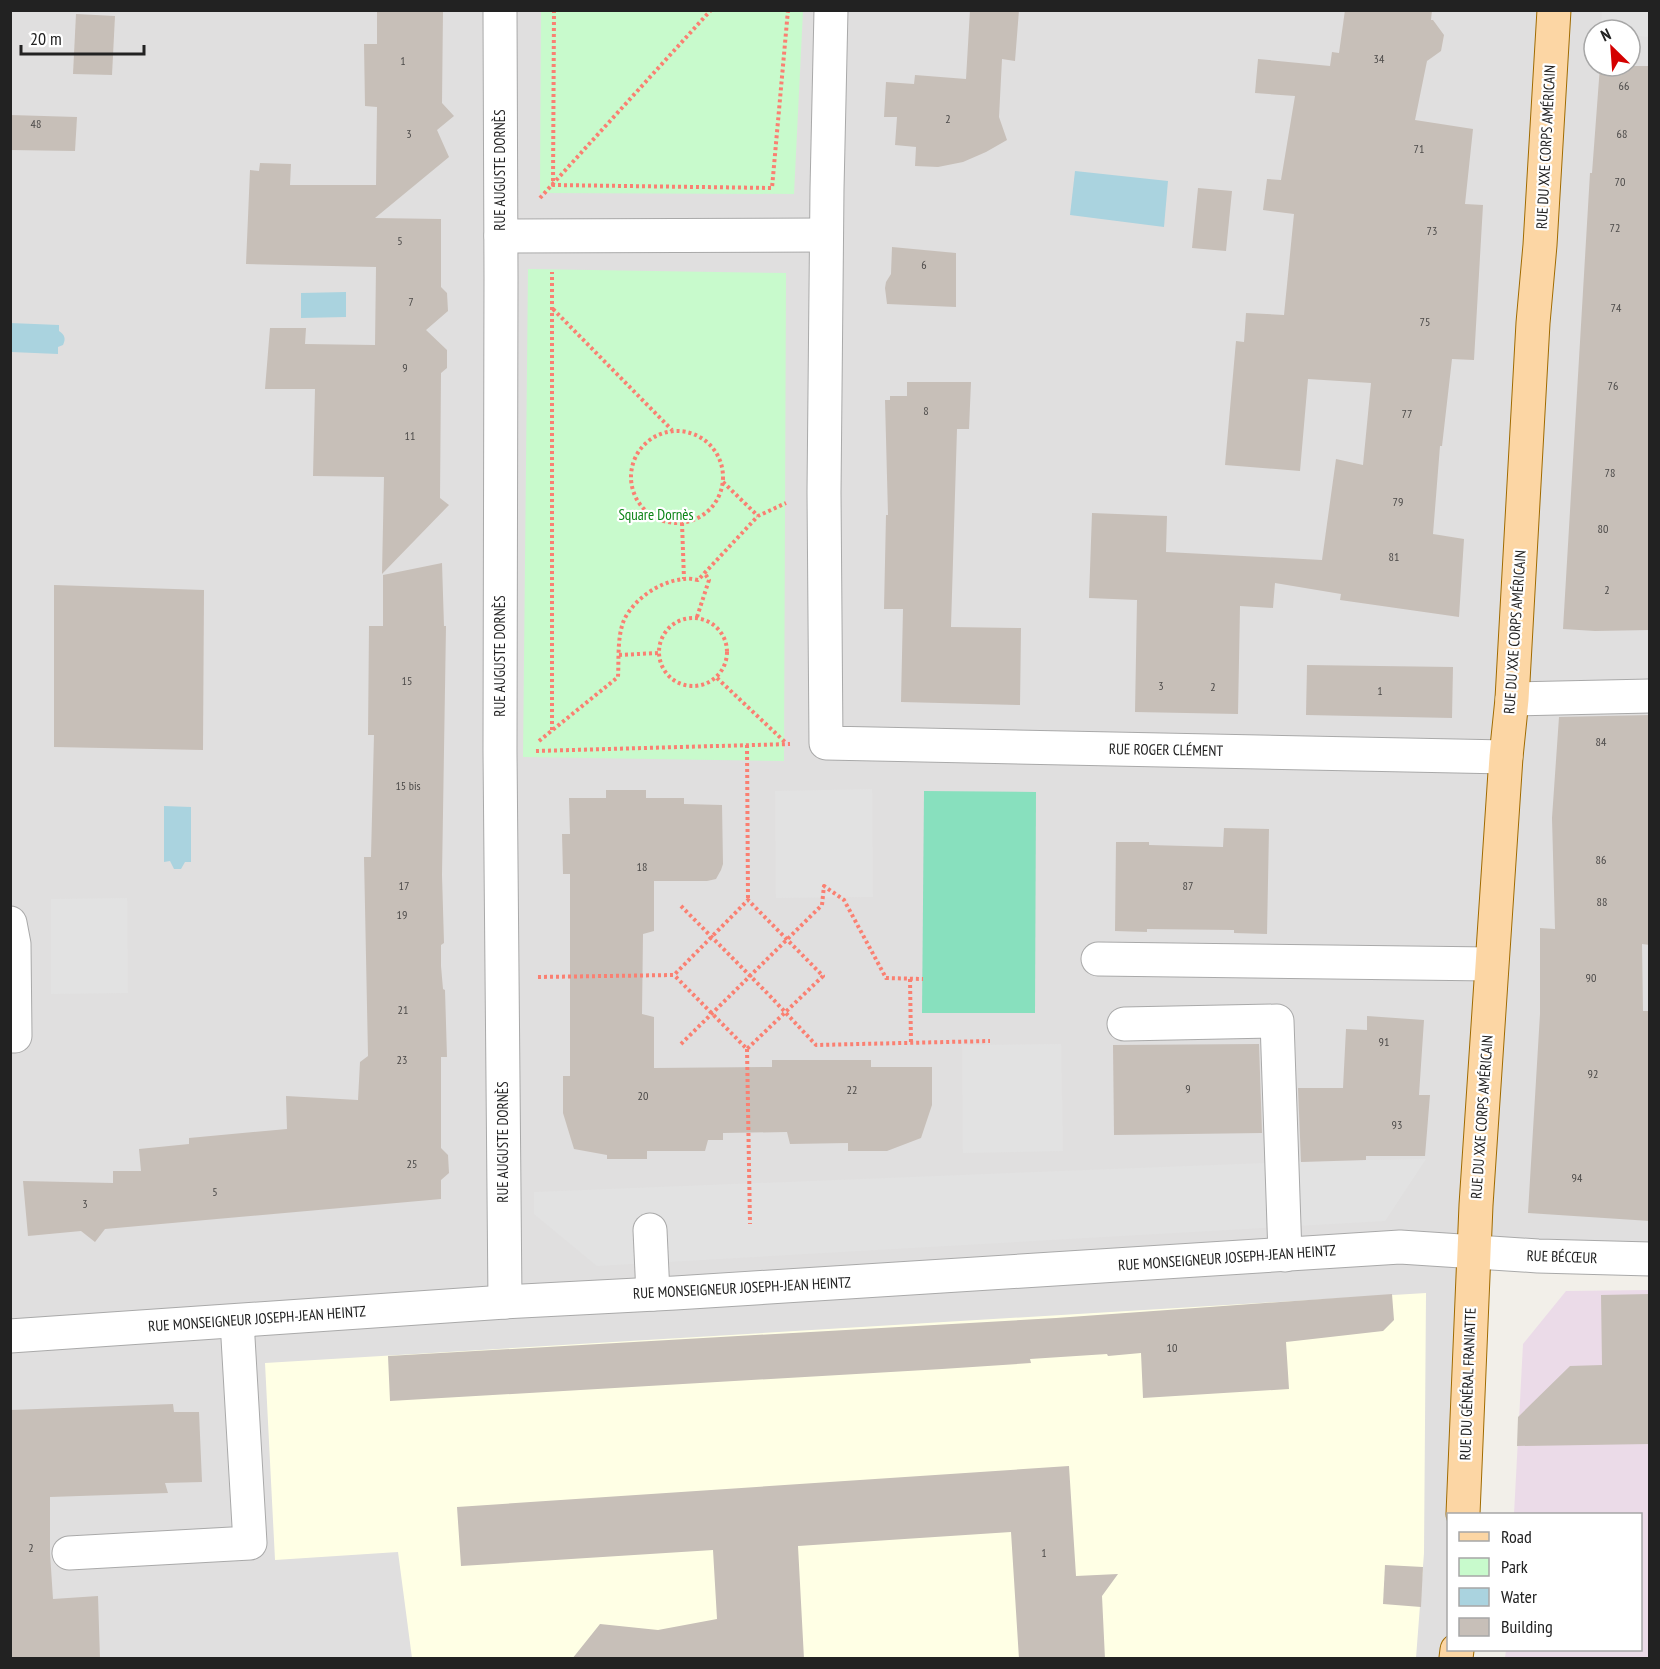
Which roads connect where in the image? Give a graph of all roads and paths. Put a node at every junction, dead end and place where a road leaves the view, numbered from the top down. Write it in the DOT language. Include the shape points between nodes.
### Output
graph roads {
  1 [pos="500,10"];
  2 [pos="554,10"];
  3 [pos="711,10"];
  4 [pos="788,10"];
  5 [pos="831,10"];
  6 [pos="1554,10"];
  7 [pos="553,185"];
  8 [pos="826,235"];
  9 [pos="501,236"];
  10 [pos="672,430"];
  11 [pos="723,482"];
  12 [pos="824,492"];
  13 [pos="758,516"];
  14 [pos="681,523"];
  15 [pos="704,572"];
  16 [pos="684,579"];
  17 [pos="697,617"];
  18 [pos="658,653"];
  19 [pos="619,655"];
  20 [pos="717,678"];
  21 [pos="1650,696"];
  22 [pos="1512,699"];
  23 [pos="552,730"];
  24 [pos="826,743"];
  25 [pos="786,744"];
  26 [pos="747,745"];
  27 [pos="513,751"];
  28 [pos="1506,757"];
  29 [pos="748,900"];
  30 [pos="681,906"];
  31 [pos="10,923"];
  32 [pos="711,937"];
  33 [pos="787,940"];
  34 [pos="1098,959"];
  35 [pos="1491,964"];
  36 [pos="674,975"];
  37 [pos="749,976"];
  38 [pos="501,977"];
  39 [pos="910,979"];
  40 [pos="923,979"];
  41 [pos="785,1013"];
  42 [pos="712,1014"];
  43 [pos="1124,1024"];
  44 [pos="10,1036"];
  45 [pos="990,1041"];
  46 [pos="911,1043"];
  47 [pos="681,1044"];
  48 [pos="747,1049"];
  49 [pos="750,1224"];
  50 [pos="651,1230"];
  51 [pos="1474,1253"];
  52 [pos="1285,1255"];
  53 [pos="1650,1259"];
  54 [pos="653,1294"];
  55 [pos="505,1302"];
  56 [pos="237,1321"];
  57 [pos="10,1336"];
  58 [pos="1463,1513"];
  59 [pos="69,1553"];
  1 -- 9 [label="street, RUE AUGUSTE DORNÈS"];
  2 -- 7 [label="path"];
  3 -- 7 [label="path"];
  4 -- 7 [label="path" via="772,188"];
  5 -- 8 [label="street"];
  6 -- 22 [label="main road, RUE DU XXE CORPS AMÉRICAIN"];
  8 -- 9 [label="street"];
  8 -- 12 [label="street"];
  9 -- 27 [label="street, RUE AUGUSTE DORNÈS"];
  10 -- 11 [label="path" via="703,438 715,450 722,465"];
  10 -- 14 [label="path" via="652,437 637,452 630,471 633,492 644,509 661,520"];
  10 -- 23 [label="path" via="552,309"];
  11 -- 13 [label="path"];
  11 -- 14 [label="path" via="709,509"];
  12 -- 13 [label="path" via="808,492"];
  12 -- 24 [label="street"];
  13 -- 15 [label="path"];
  14 -- 16 [label="path"];
  15 -- 16 [label="path" via="698,580"];
  15 -- 17 [label="path" via="709,580"];
  16 -- 19 [label="path" via="667,583 635,603 623,621"];
  17 -- 18 [label="path" via="678,620 663,634"];
  17 -- 20 [label="path" via="715,625 726,641 727,661"];
  18 -- 19 [label="path"];
  18 -- 20 [label="path" via="662,669 672,681 687,687 703,686"];
  19 -- 23 [label="path" via="618,677"];
  20 -- 25 [label="path"];
  21 -- 22 [label="street"];
  22 -- 28 [label="main road, RUE DU XXE CORPS AMÉRICAIN"];
  23 -- 27 [label="path"];
  24 -- 25 [label="path"];
  24 -- 28 [label="street, RUE ROGER CLÉMENT"];
  25 -- 26 [label="path"];
  26 -- 27 [label="path"];
  26 -- 29 [label="path"];
  27 -- 38 [label="street, RUE AUGUSTE DORNÈS"];
  28 -- 35 [label="main road, RUE DU XXE CORPS AMÉRICAIN"];
  29 -- 32 [label="path"];
  29 -- 33 [label="path"];
  30 -- 32 [label="path"];
  31 -- 44 [label="street" via="14,944 15,1036"];
  32 -- 36 [label="path"];
  32 -- 37 [label="path"];
  33 -- 37 [label="path"];
  33 -- 39 [label="path" via="822,905 824,886 844,900 886,978"];
  33 -- 41 [label="path" via="823,976"];
  34 -- 35 [label="street"];
  35 -- 51 [label="main road, RUE DU XXE CORPS AMÉRICAIN"];
  36 -- 38 [label="path"];
  36 -- 42 [label="path"];
  37 -- 41 [label="path"];
  37 -- 42 [label="path"];
  38 -- 55 [label="street, RUE AUGUSTE DORNÈS"];
  39 -- 40 [label="path"];
  39 -- 46 [label="path"];
  41 -- 46 [label="path" via="816,1045"];
  41 -- 48 [label="path"];
  42 -- 47 [label="path"];
  42 -- 48 [label="path"];
  43 -- 52 [label="street" via="1277,1021"];
  45 -- 46 [label="path"];
  48 -- 49 [label="path"];
  50 -- 54 [label="street"];
  51 -- 52 [label="street, RUE MONSEIGNEUR JOSEPH-JEAN HEINTZ" via="1400,1247"];
  51 -- 53 [label="street, RUE BÉCŒUR"];
  51 -- 58 [label="main road, RUE DU GÉNÉRAL FRANIATTE"];
  52 -- 54 [label="street, RUE MONSEIGNEUR JOSEPH-JEAN HEINTZ"];
  54 -- 55 [label="street, RUE MONSEIGNEUR JOSEPH-JEAN HEINTZ"];
  55 -- 56 [label="street, RUE MONSEIGNEUR JOSEPH-JEAN HEINTZ"];
  56 -- 57 [label="street, RUE MONSEIGNEUR JOSEPH-JEAN HEINTZ"];
  56 -- 59 [label="street" via="250,1543"];
}
